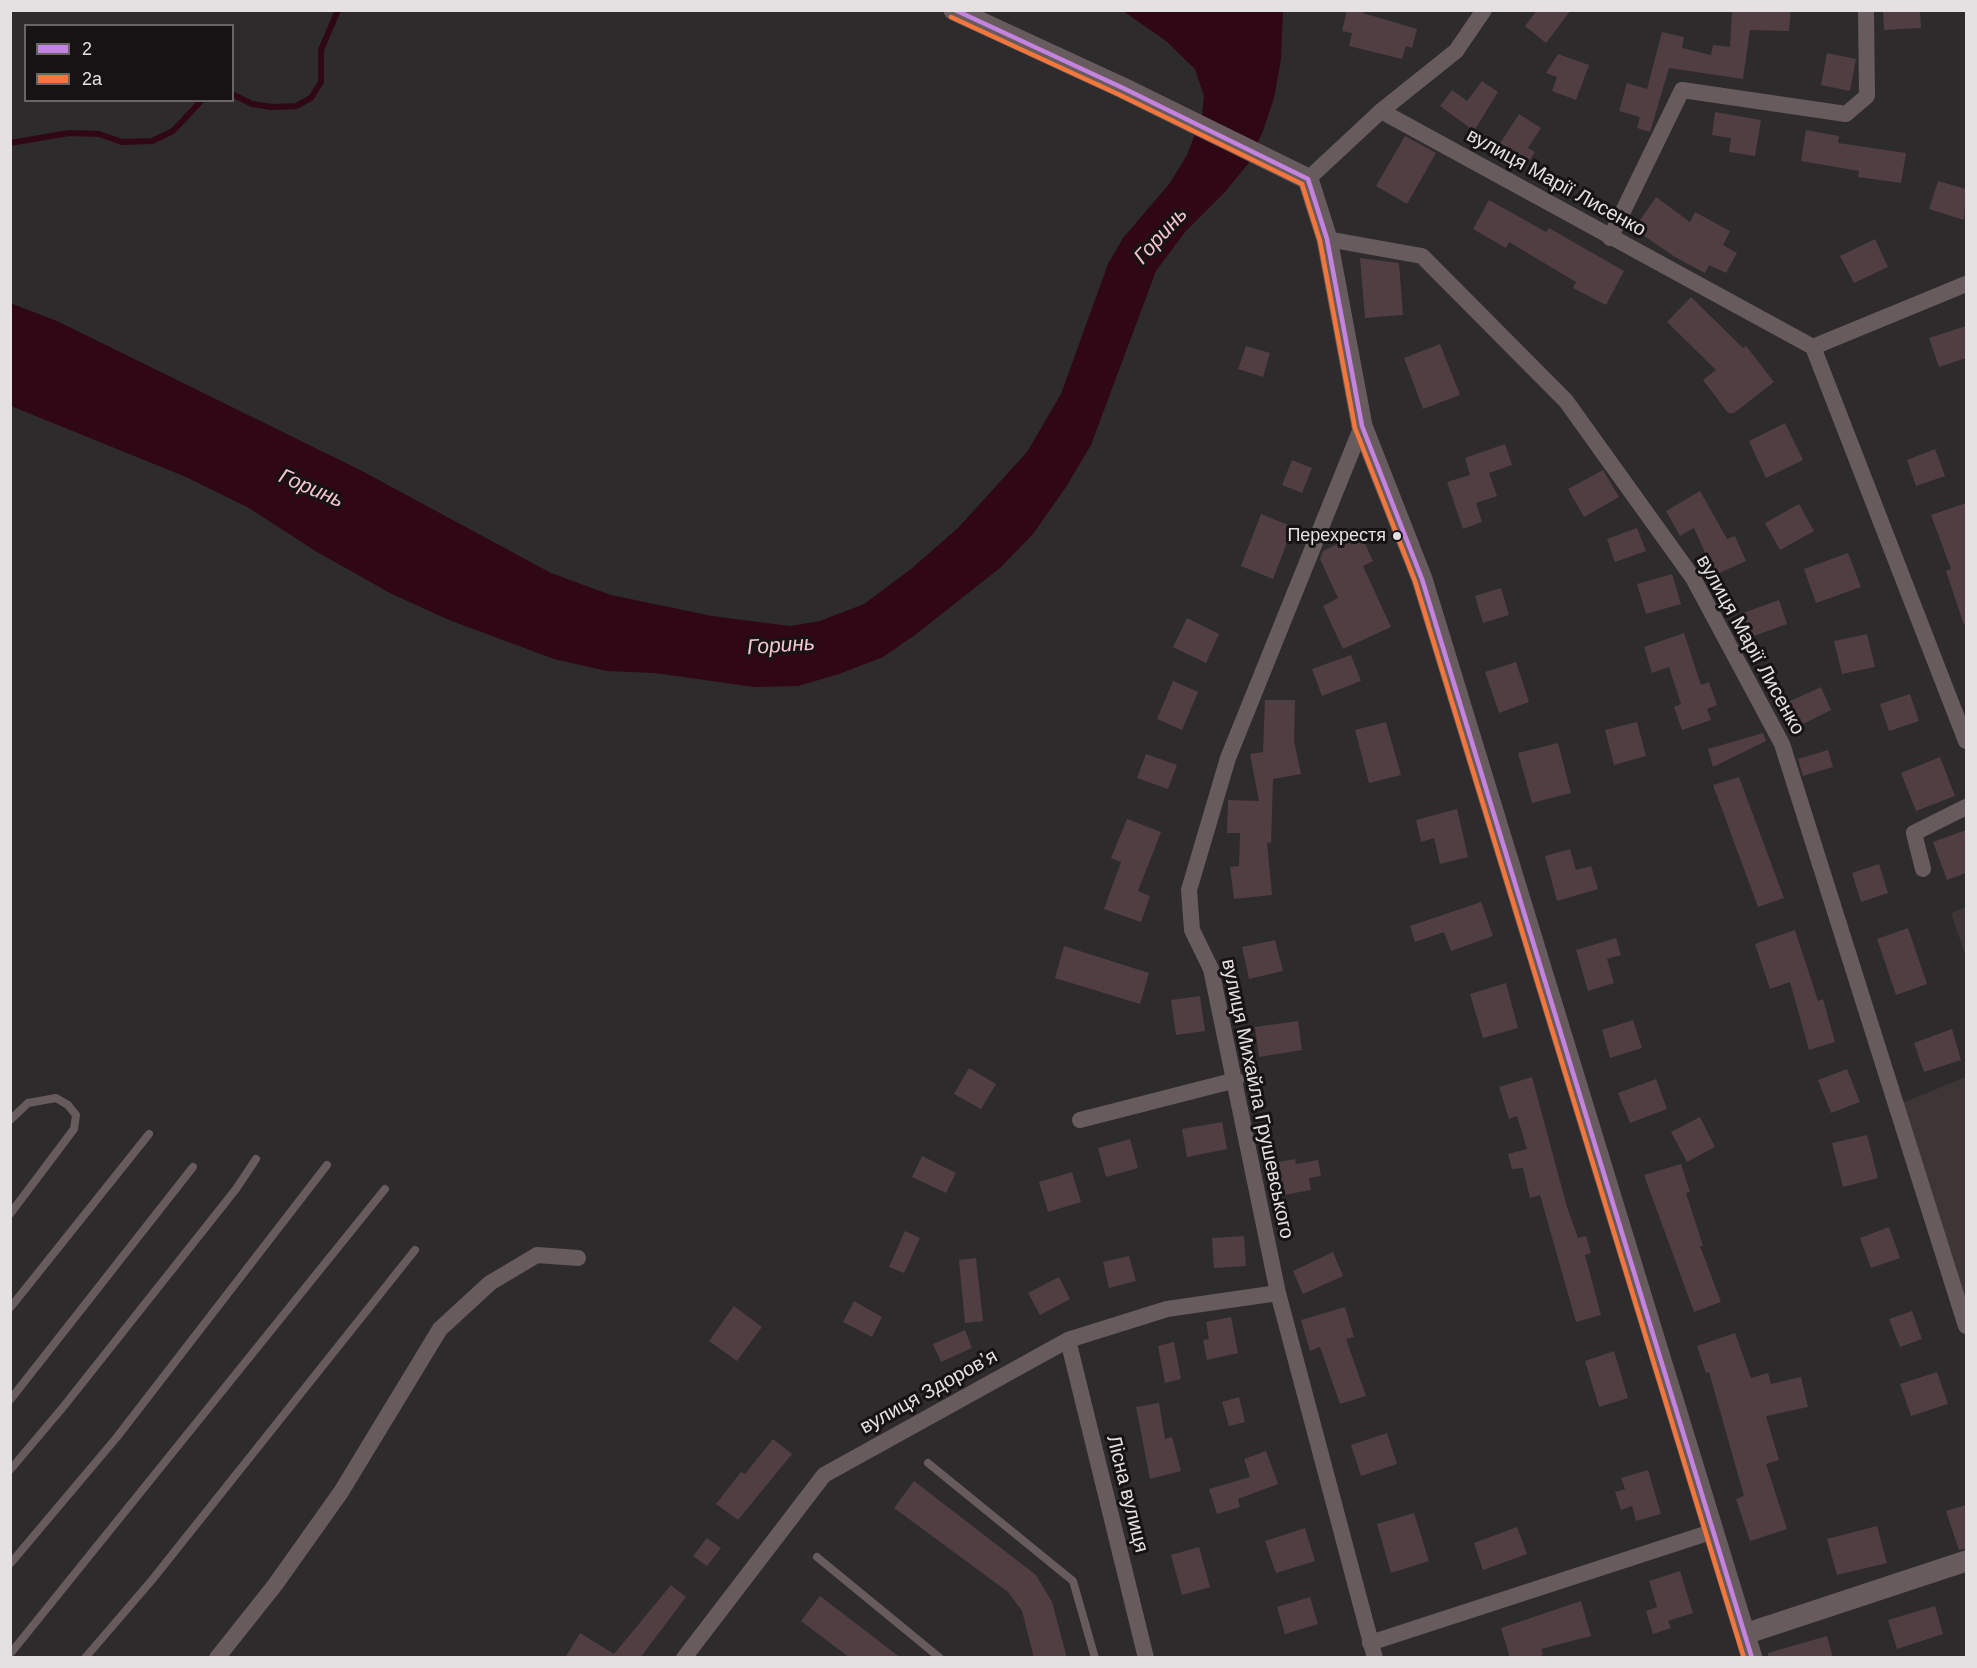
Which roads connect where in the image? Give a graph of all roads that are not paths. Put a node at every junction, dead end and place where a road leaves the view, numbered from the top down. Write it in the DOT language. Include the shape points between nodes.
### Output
graph roads {
  1 [pos="954,10"];
  2 [pos="1484,10"];
  3 [pos="1866,10"];
  4 [pos="1381,111"];
  5 [pos="1308,179"];
  6 [pos="1610,238"];
  7 [pos="1327,239"];
  8 [pos="1966,284"];
  9 [pos="1813,346"];
  10 [pos="1362,426"];
  11 [pos="1966,741"];
  12 [pos="1966,807"];
  13 [pos="1923,869"];
  14 [pos="1236,1080"];
  15 [pos="10,1120"];
  16 [pos="1080,1120"];
  17 [pos="149,1134"];
  18 [pos="256,1159"];
  19 [pos="327,1165"];
  20 [pos="193,1167"];
  21 [pos="385,1189"];
  22 [pos="10,1215"];
  23 [pos="415,1250"];
  24 [pos="578,1258"];
  25 [pos="1278,1293"];
  26 [pos="10,1308"];
  27 [pos="1966,1326"];
  28 [pos="1068,1340"];
  29 [pos="10,1400"];
  30 [pos="928,1463"];
  31 [pos="10,1470"];
  32 [pos="1711,1532"];
  33 [pos="817,1557"];
  34 [pos="1966,1561"];
  35 [pos="10,1564"];
  36 [pos="1745,1634"];
  37 [pos="1372,1650"];
  38 [pos="10,1654"];
  39 [pos="85,1658"];
  40 [pos="217,1658"];
  41 [pos="684,1658"];
  42 [pos="939,1658"];
  43 [pos="1095,1658"];
  44 [pos="1146,1658"];
  45 [pos="1752,1658"];
  1 -- 5 [label="street"];
  2 -- 4 [label="street" via="1456,51"];
  3 -- 6 [label="street" via="1868,96 1846,114 1682,90"];
  4 -- 5 [label="street"];
  4 -- 6 [label="street, вулиця Марії Лисенко"];
  5 -- 7 [label="street"];
  6 -- 9 [label="street, вулиця Марії Лисенко"];
  7 -- 10 [label="street"];
  7 -- 27 [label="street, вулиця Марії Лисенко" via="1422,256 1566,401 1693,578 1782,744"];
  8 -- 9 [label="street"];
  9 -- 11 [label="street"];
  10 -- 14 [label="street, вулиця Михайла Грушевського" via="1228,758 1190,890 1192,930 1211,969"];
  10 -- 32 [label="street" via="1422,579"];
  12 -- 13 [label="street" via="1914,833"];
  14 -- 16 [label="street"];
  14 -- 25 [label="street, вулиця Михайла Грушевського"];
  15 -- 22 [label="lane" via="28,1103 56,1098 76,1115 74,1129"];
  17 -- 26 [label="lane"];
  18 -- 31 [label="lane" via="64,1407"];
  19 -- 35 [label="lane" via="117,1437"];
  20 -- 29 [label="lane"];
  21 -- 38 [label="lane"];
  23 -- 39 [label="lane" via="152,1580"];
  24 -- 40 [label="street" via="537,1255 490,1283 440,1329 341,1492"];
  25 -- 28 [label="street, вулиця Здоровʼя" via="1167,1310"];
  25 -- 37 [label="street, вулиця Михайла Грушевського"];
  28 -- 41 [label="street, вулиця Здоровʼя" via="824,1475"];
  28 -- 44 [label="street, Лісна вулиця"];
  30 -- 43 [label="lane" via="1073,1581"];
  32 -- 36 [label="street"];
  32 -- 37 [label="street"];
  33 -- 42 [label="lane"];
  34 -- 36 [label="street"];
  36 -- 45 [label="street"];
}
